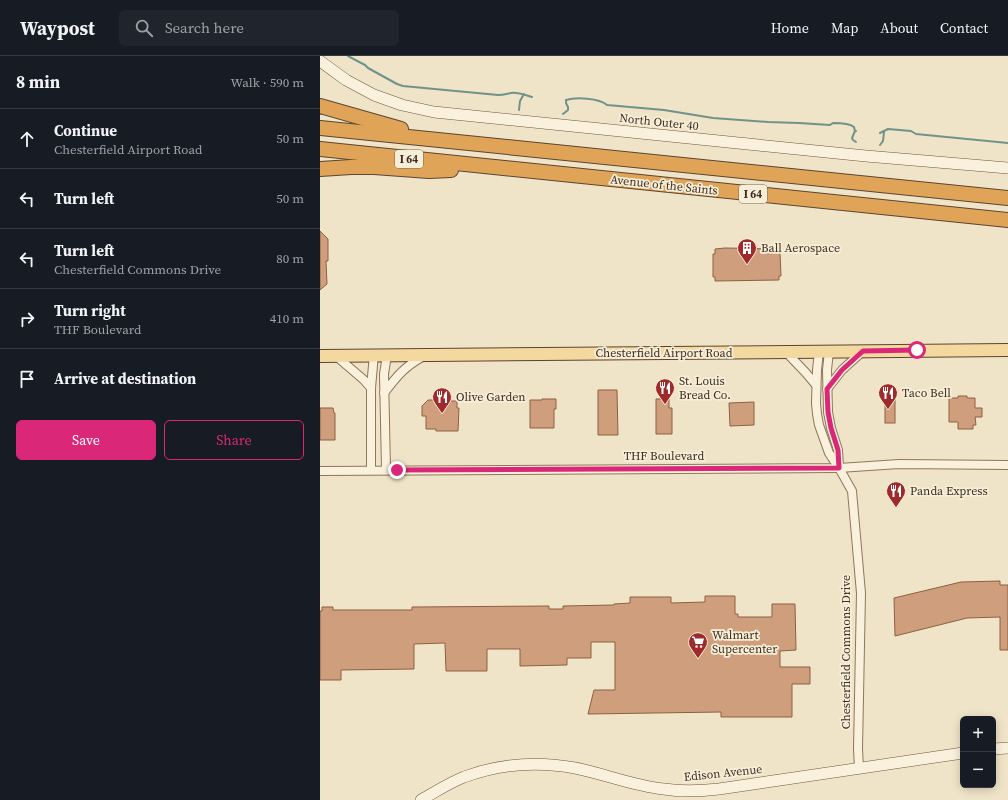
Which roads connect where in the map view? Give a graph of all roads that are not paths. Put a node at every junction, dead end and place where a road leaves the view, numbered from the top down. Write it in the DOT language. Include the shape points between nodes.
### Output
graph roads {
  1 [pos="320,61"];
  2 [pos="320,106"];
  3 [pos="320,128"];
  4 [pos="434,140"];
  5 [pos="320,149"];
  6 [pos="498,168"];
  7 [pos="1008,168"];
  8 [pos="320,169"];
  9 [pos="1008,198"];
  10 [pos="1008,220"];
  11 [pos="1008,350"];
  12 [pos="785,351"];
  13 [pos="824,351"];
  14 [pos="863,351"];
  15 [pos="374,355"];
  16 [pos="387,355"];
  17 [pos="426,355"];
  18 [pos="320,356"];
  19 [pos="336,356"];
  20 [pos="816,385"];
  21 [pos="371,388"];
  22 [pos="827,389"];
  23 [pos="384,393"];
  24 [pos="1008,465"];
  25 [pos="839,468"];
  26 [pos="371,470"];
  27 [pos="386,470"];
  28 [pos="320,471"];
  29 [pos="1008,748"];
  30 [pos="996,749"];
  31 [pos="960,753"];
  32 [pos="860,768"];
  33 [pos="421,800"];
  1 -- 7 [label="street, North Outer 40" via="346,80 374,95 434,112"];
  2 -- 4 [label="highway"];
  3 -- 4 [label="highway, Avenue of the Saints / I 64"];
  4 -- 9 [label="highway, Avenue of the Saints / I 64"];
  5 -- 6 [label="highway, Avenue of the Saints / I 64"];
  6 -- 8 [label="highway" via="429,171 374,167"];
  6 -- 10 [label="highway, Avenue of the Saints / I 64"];
  11 -- 14 [label="main road, Chesterfield Airport Road"];
  12 -- 13 [label="main road, Chesterfield Airport Road"];
  12 -- 17 [label="main road, Chesterfield Airport Road"];
  12 -- 20 [label="street"];
  13 -- 14 [label="main road, Chesterfield Airport Road"];
  13 -- 20 [label="street, Chesterfield Commons Drive" via="816,370"];
  13 -- 22 [label="street, Chesterfield Commons Drive"];
  14 -- 22 [label="street" via="842,370"];
  15 -- 16 [label="main road, Chesterfield Airport Road"];
  15 -- 19 [label="main road, Chesterfield Airport Road"];
  15 -- 21 [label="street"];
  16 -- 17 [label="main road, Chesterfield Airport Road"];
  16 -- 23 [label="street"];
  17 -- 23 [label="street" via="404,369"];
  18 -- 19 [label="main road, Chesterfield Airport Road"];
  19 -- 21 [label="street"];
  20 -- 25 [label="street, Chesterfield Commons Drive" via="820,425 829,453"];
  21 -- 26 [label="street"];
  22 -- 25 [label="street, Chesterfield Commons Drive" via="828,412 838,450"];
  23 -- 27 [label="street"];
  24 -- 25 [label="street, THF Boulevard" via="899,464"];
  25 -- 27 [label="street, THF Boulevard"];
  25 -- 32 [label="street, Chesterfield Commons Drive" via="852,491 861,593 858,749"];
  26 -- 27 [label="street, THF Boulevard"];
  26 -- 28 [label="street, THF Boulevard"];
  29 -- 30 [label="street"];
  31 -- 32 [label="street, Edison Avenue"];
  32 -- 33 [label="street, Edison Avenue" via="692,791 648,787 560,766 527,764 478,772 451,783"];
}
